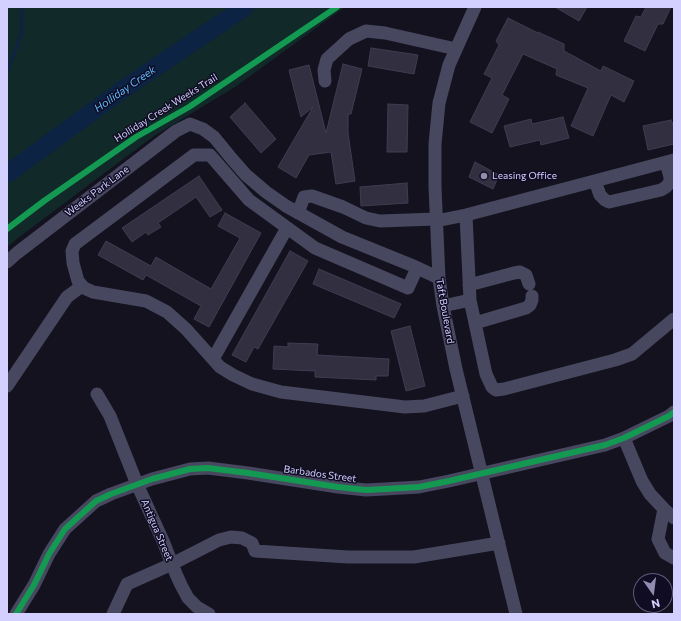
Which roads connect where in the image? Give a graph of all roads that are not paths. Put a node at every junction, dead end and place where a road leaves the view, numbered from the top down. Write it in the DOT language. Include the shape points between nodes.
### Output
graph roads {
  1 [pos="475,7"];
  2 [pos="456,49"];
  3 [pos="325,81"];
  4 [pos="670,161"];
  5 [pos="595,181"];
  6 [pos="298,213"];
  7 [pos="466,215"];
  8 [pos="436,220"];
  9 [pos="287,228"];
  10 [pos="7,262"];
  11 [pos="417,268"];
  12 [pos="439,278"];
  13 [pos="469,285"];
  14 [pos="82,286"];
  15 [pos="470,300"];
  16 [pos="443,306"];
  17 [pos="674,319"];
  18 [pos="475,323"];
  19 [pos="213,359"];
  20 [pos="7,386"];
  21 [pos="97,394"];
  22 [pos="462,396"];
  23 [pos="674,412"];
  24 [pos="624,438"];
  25 [pos="482,473"];
  26 [pos="137,484"];
  27 [pos="664,509"];
  28 [pos="674,518"];
  29 [pos="499,543"];
  30 [pos="674,558"];
  31 [pos="172,564"];
  32 [pos="511,613"];
  33 [pos="16,614"];
  34 [pos="113,614"];
  35 [pos="209,614"];
  1 -- 2 [label="street, Taft Boulevard"];
  2 -- 3 [label="street" via="366,31 348,39 327,59"];
  2 -- 8 [label="street, Taft Boulevard" via="439,103 435,144"];
  4 -- 5 [label="street"];
  4 -- 5 [label="street" via="670,182 661,190 609,202 600,194"];
  5 -- 7 [label="street"];
  6 -- 8 [label="street" via="304,197 312,196 366,218 380,221"];
  6 -- 10 [label="street, Weeks Park Lane" via="246,175 214,136 190,124 176,131"];
  6 -- 11 [label="street" via="342,237"];
  7 -- 8 [label="street"];
  7 -- 13 [label="street"];
  8 -- 12 [label="street, Taft Boulevard"];
  9 -- 11 [label="street" via="315,248 408,288"];
  9 -- 14 [label="street" via="249,200 210,155 194,155 75,244 72,251 73,263"];
  9 -- 19 [label="street"];
  11 -- 12 [label="street"];
  12 -- 16 [label="street, Taft Boulevard"];
  13 -- 15 [label="street"];
  13 -- 18 [label="street" via="520,272 526,275 532,300 526,308"];
  14 -- 19 [label="street" via="93,292 146,301 167,312"];
  14 -- 20 [label="street" via="68,297"];
  15 -- 16 [label="street"];
  15 -- 18 [label="street"];
  16 -- 22 [label="street, Taft Boulevard"];
  17 -- 18 [label="street" via="632,354 496,390 486,374"];
  19 -- 22 [label="street" via="233,375 252,384 281,392 405,407 424,406"];
  21 -- 26 [label="street, Antigua Street" via="110,416"];
  22 -- 25 [label="street, Taft Boulevard"];
  23 -- 24 [label="street, Barbados Street"];
  24 -- 25 [label="street, Barbados Street" via="605,445"];
  24 -- 27 [label="street" via="642,481"];
  25 -- 26 [label="street, Barbados Street" via="419,486 366,490 208,468 190,469"];
  25 -- 29 [label="street, Taft Boulevard"];
  26 -- 31 [label="street, Antigua Street"];
  26 -- 33 [label="street, Barbados Street" via="96,501 65,529"];
  27 -- 28 [label="street"];
  27 -- 30 [label="street" via="658,539 665,553"];
  29 -- 31 [label="street" via="414,557 348,557 255,551 252,543 242,538 231,537 219,540"];
  29 -- 32 [label="street, Taft Boulevard"];
  31 -- 34 [label="street" via="127,584"];
  31 -- 35 [label="street, Antigua Street" via="188,598"];
}
